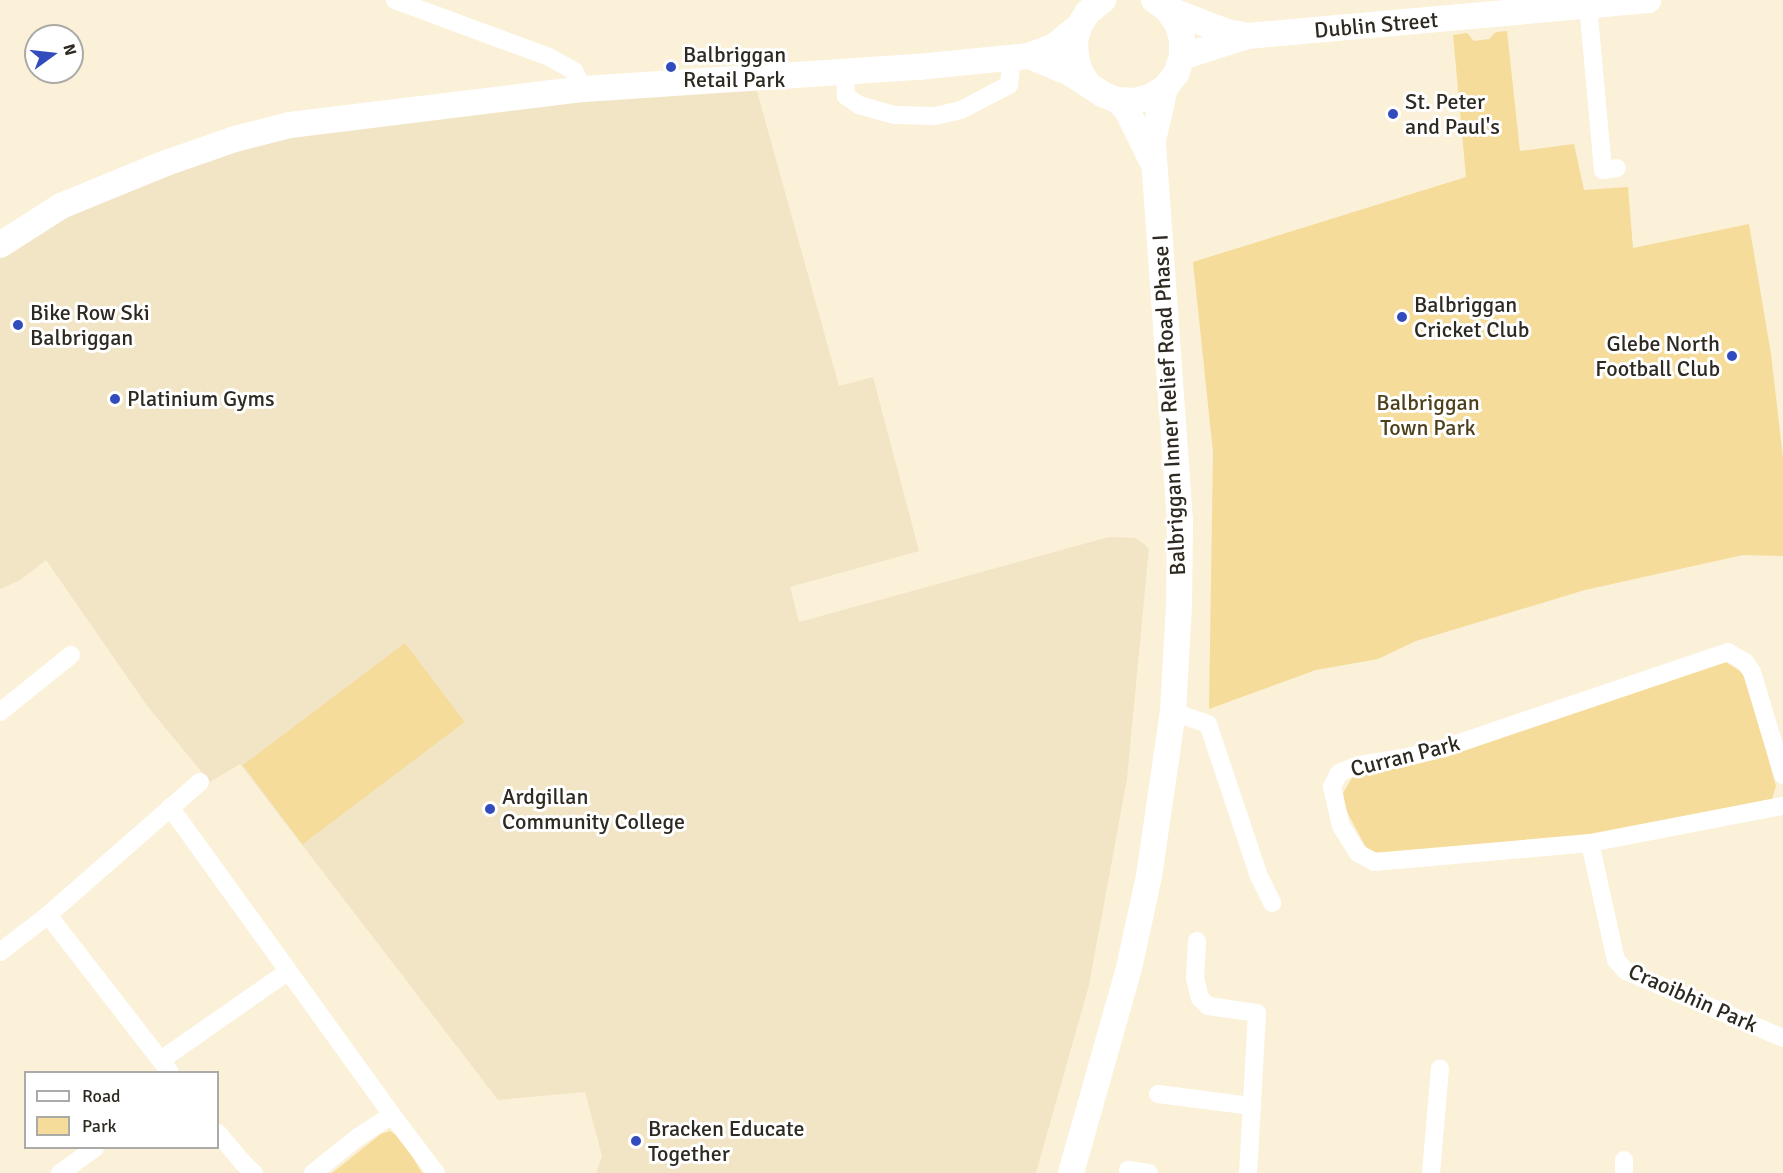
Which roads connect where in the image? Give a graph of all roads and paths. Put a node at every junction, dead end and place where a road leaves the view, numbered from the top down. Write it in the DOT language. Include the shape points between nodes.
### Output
graph roads {
  1 [pos="395,0"];
  2 [pos="1648,0"];
  3 [pos="1099,1"];
  4 [pos="1161,4"];
  5 [pos="1588,5"];
  6 [pos="1079,26"];
  7 [pos="1247,36"];
  8 [pos="1020,57"];
  9 [pos="1182,57"];
  10 [pos="845,72"];
  11 [pos="1089,85"];
  12 [pos="1165,88"];
  13 [pos="584,89"];
  14 [pos="1117,100"];
  15 [pos="1154,164"];
  16 [pos="1617,168"];
  17 [pos="0,245"];
  18 [pos="70,655"];
  19 [pos="0,712"];
  20 [pos="1173,712"];
  21 [pos="1783,775"];
  22 [pos="200,782"];
  23 [pos="1783,806"];
  24 [pos="170,807"];
  25 [pos="1590,843"];
  26 [pos="1272,903"];
  27 [pos="48,915"];
  28 [pos="1197,941"];
  29 [pos="0,952"];
  30 [pos="287,972"];
  31 [pos="1783,1038"];
  32 [pos="165,1066"];
  33 [pos="1440,1068"];
  34 [pos="1158,1094"];
  35 [pos="1252,1106"];
  36 [pos="392,1115"];
  37 [pos="219,1134"];
  38 [pos="94,1149"];
  39 [pos="1128,1170"];
  40 [pos="60,1173"];
  41 [pos="254,1173"];
  42 [pos="313,1173"];
  43 [pos="436,1173"];
  44 [pos="1071,1173"];
  45 [pos="1149,1173"];
  46 [pos="1248,1173"];
  47 [pos="1431,1173"];
  1 -- 13 [label="street" via="549,57 574,71"];
  2 -- 5 [label="main road, Dublin Street"];
  3 -- 6 [label="main road"];
  4 -- 7 [label="main road, Dublin Street" via="1227,32"];
  4 -- 9 [label="main road" via="1177,23"];
  5 -- 7 [label="main road, Dublin Street"];
  5 -- 16 [label="street" via="1603,170"];
  6 -- 8 [label="main road" via="1053,47"];
  6 -- 11 [label="main road" via="1076,57"];
  7 -- 9 [label="main road, Dublin Street"];
  8 -- 10 [label="main road"];
  8 -- 10 [label="street" via="1009,85 961,110 934,116 895,114 859,105 846,96"];
  8 -- 11 [label="main road" via="1070,73"];
  9 -- 12 [label="main road, Balbriggan Inner Relief Road Phase I"];
  10 -- 13 [label="main road"];
  11 -- 14 [label="main road"];
  12 -- 14 [label="main road" via="1142,99"];
  12 -- 15 [label="main road, Balbriggan Inner Relief Road Phase I" via="1153,140"];
  13 -- 17 [label="main road" via="290,125 235,139 61,206"];
  14 -- 15 [label="main road, Balbriggan Inner Relief Road Phase I" via="1127,110"];
  15 -- 20 [label="main road, Balbriggan Inner Relief Road Phase I" via="1180,521"];
  18 -- 19 [label="street"];
  20 -- 26 [label="street" via="1208,724 1258,876"];
  20 -- 44 [label="main road, Balbriggan Inner Relief Road Phase I" via="1151,864 1134,945"];
  21 -- 25 [label="street, Curran Park" via="1752,672 1745,662 1728,652 1444,748 1358,765 1339,773 1332,787 1341,826 1358,853 1374,862"];
  22 -- 24 [label="street"];
  23 -- 25 [label="street, Curran Park"];
  24 -- 27 [label="street"];
  24 -- 30 [label="street"];
  25 -- 31 [label="street, Craoibhin Park" via="1616,960 1626,971"];
  27 -- 29 [label="street"];
  27 -- 32 [label="street"];
  28 -- 35 [label="street" via="1195,978 1200,998 1208,1006 1257,1013"];
  30 -- 32 [label="street"];
  30 -- 36 [label="street"];
  33 -- 47 [label="street"];
  34 -- 35 [label="street"];
  35 -- 46 [label="street"];
  36 -- 42 [label="street"];
  36 -- 43 [label="street"];
  37 -- 41 [label="street"];
  38 -- 40 [label="street"];
  39 -- 45 [label="street"];
}
